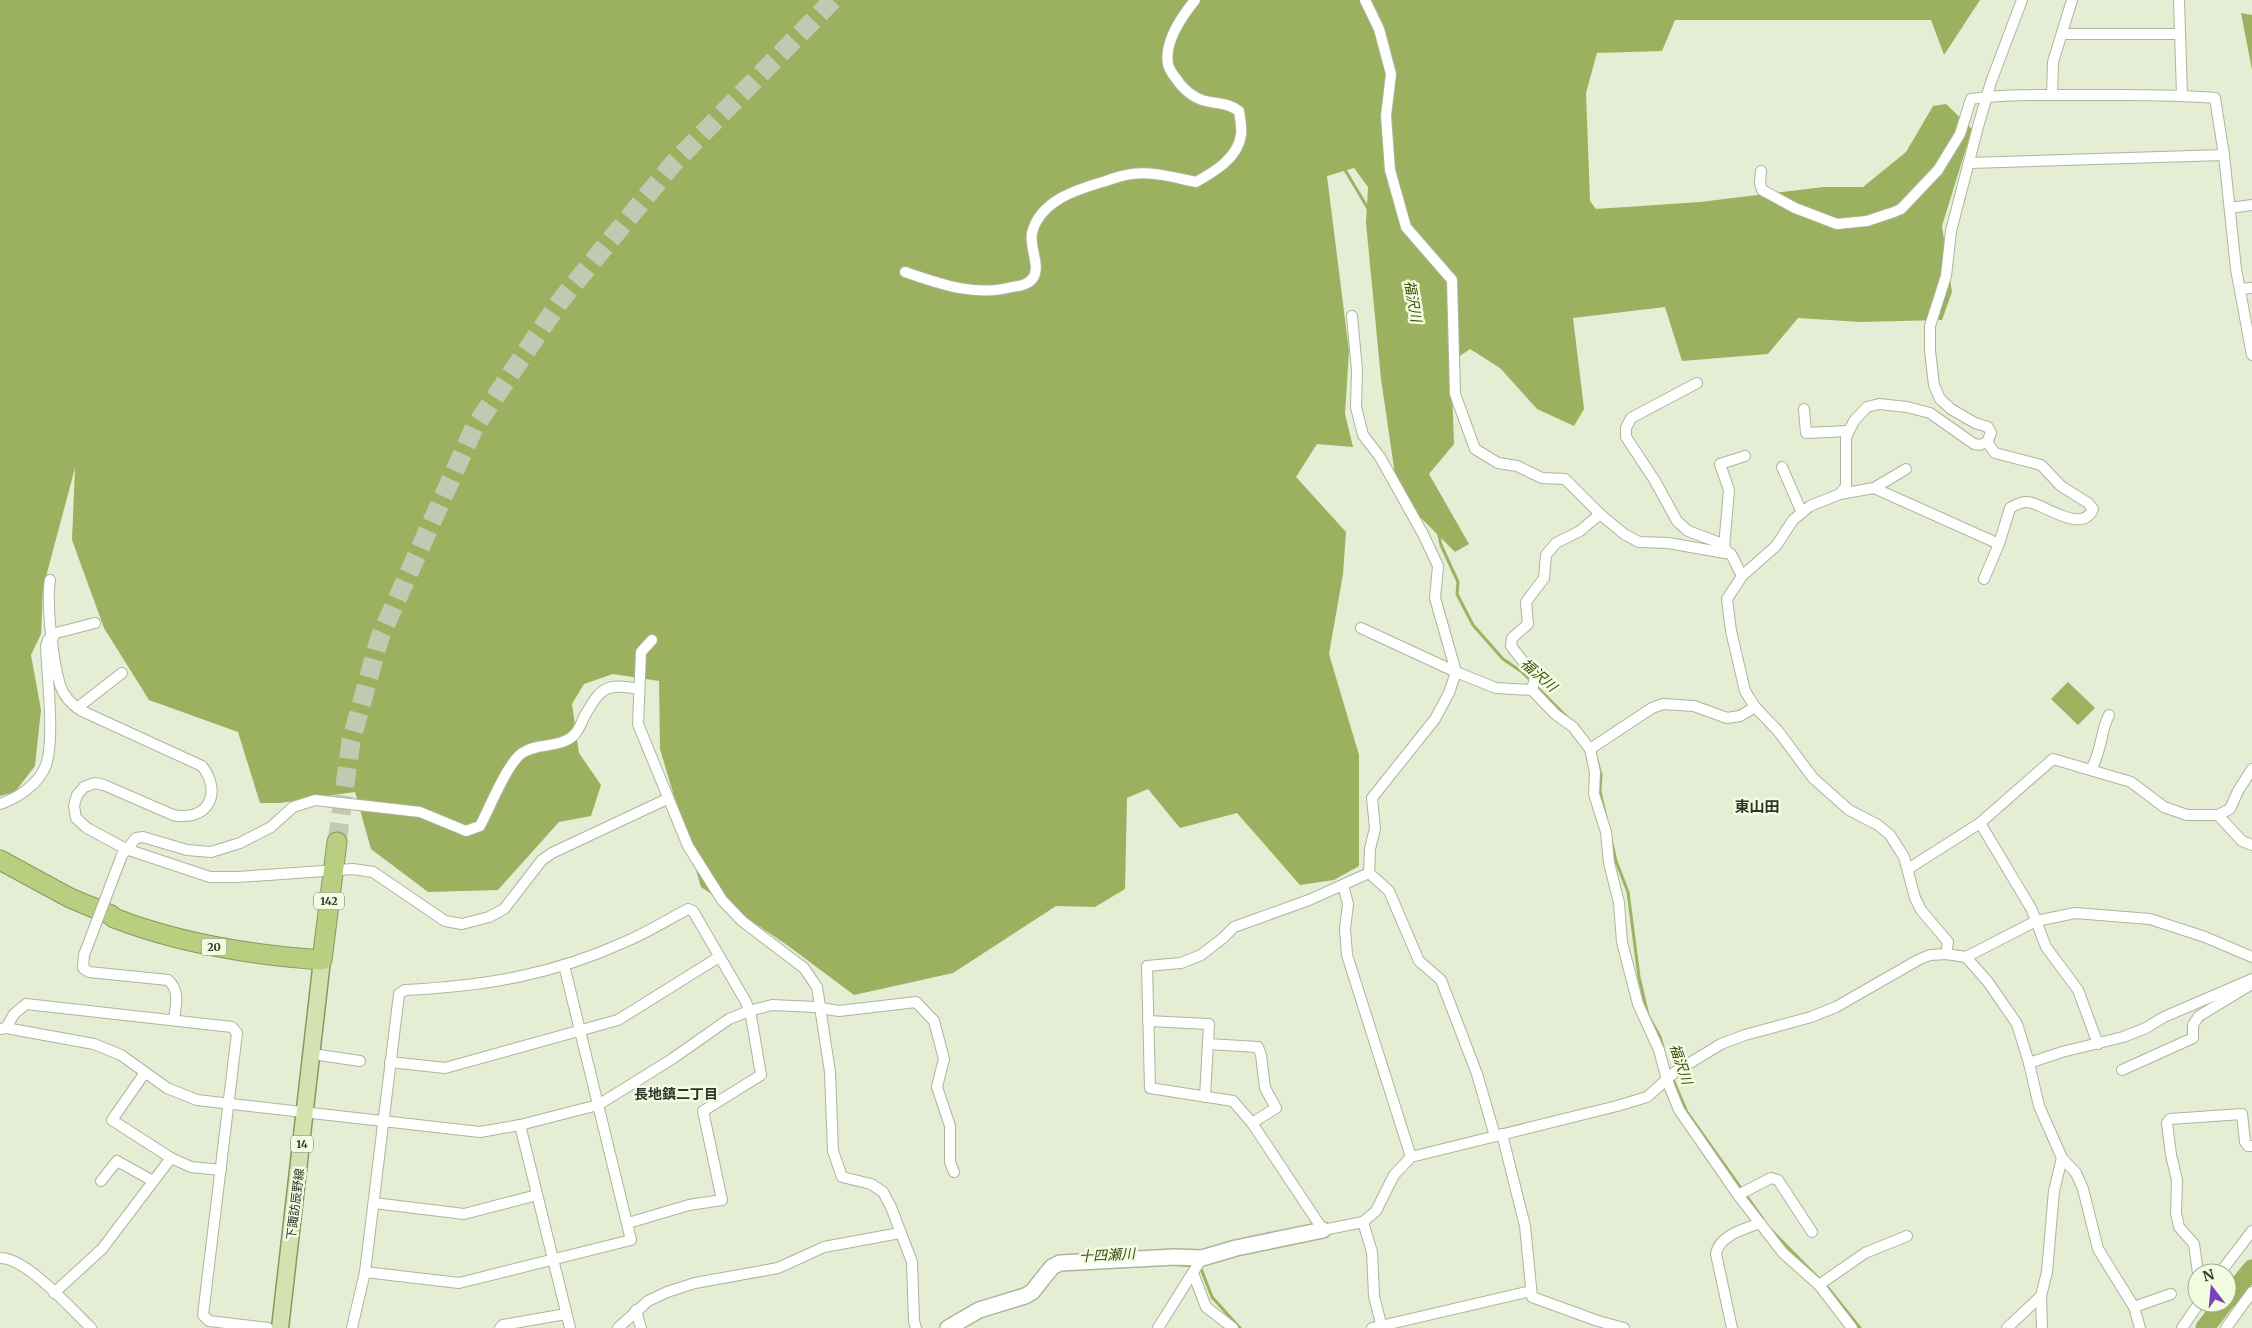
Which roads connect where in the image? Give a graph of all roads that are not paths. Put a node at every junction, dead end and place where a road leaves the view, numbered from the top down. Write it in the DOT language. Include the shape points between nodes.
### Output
graph roads {
  1 [pos="1195,0"];
  2 [pos="1365,0"];
  3 [pos="2022,0"];
  4 [pos="2072,0"];
  5 [pos="2179,0"];
  6 [pos="2063,34"];
  7 [pos="2179,34"];
  8 [pos="2052,95"];
  9 [pos="2182,95"];
  10 [pos="1987,97"];
  11 [pos="2224,155"];
  12 [pos="1969,163"];
  13 [pos="1761,172"];
  14 [pos="2252,205"];
  15 [pos="2230,208"];
  16 [pos="905,272"];
  17 [pos="2252,288"];
  18 [pos="2240,289"];
  19 [pos="1352,316"];
  20 [pos="2252,355"];
  21 [pos="1697,383"];
  22 [pos="1804,409"];
  23 [pos="1848,431"];
  24 [pos="1987,442"];
  25 [pos="1745,456"];
  26 [pos="1782,468"];
  27 [pos="1906,469"];
  28 [pos="1874,488"];
  29 [pos="1840,494"];
  30 [pos="1802,513"];
  31 [pos="1600,514"];
  32 [pos="1999,544"];
  33 [pos="1727,550"];
  34 [pos="1742,576"];
  35 [pos="1984,579"];
  36 [pos="50,580"];
  37 [pos="95,623"];
  38 [pos="1361,628"];
  39 [pos="52,636"];
  40 [pos="652,640"];
  41 [pos="1456,672"];
  42 [pos="122,673"];
  43 [pos="638,689"];
  44 [pos="1532,690"];
  45 [pos="1755,707"];
  46 [pos="77,708"];
  47 [pos="2109,714"];
  48 [pos="1590,749"];
  49 [pos="2091,769"];
  50 [pos="2252,769"];
  51 [pos="667,799"];
  52 [pos="0,804"];
  53 [pos="2218,815"];
  54 [pos="1980,823"];
  55 [pos="337,842"];
  56 [pos="2252,844"];
  57 [pos="124,852"];
  58 [pos="0,860"];
  59 [pos="1908,869"];
  60 [pos="333,871"];
  61 [pos="1369,873"];
  62 [pos="1343,885"];
  63 [pos="2036,921"];
  64 [pos="1946,954"];
  65 [pos="1966,956"];
  66 [pos="2252,956"];
  67 [pos="323,957"];
  68 [pos="719,957"];
  69 [pos="564,966"];
  70 [pos="2252,979"];
  71 [pos="2252,984"];
  72 [pos="820,1008"];
  73 [pos="749,1010"];
  74 [pos="174,1019"];
  75 [pos="1148,1021"];
  76 [pos="3,1028"];
  77 [pos="581,1032"];
  78 [pos="1208,1044"];
  79 [pos="2098,1044"];
  80 [pos="312,1054"];
  81 [pos="360,1060"];
  82 [pos="390,1062"];
  83 [pos="2030,1063"];
  84 [pos="2122,1070"];
  85 [pos="144,1074"];
  86 [pos="1667,1080"];
  87 [pos="1205,1097"];
  88 [pos="228,1104"];
  89 [pos="598,1105"];
  90 [pos="305,1113"];
  91 [pos="383,1122"];
  92 [pos="1252,1123"];
  93 [pos="520,1126"];
  94 [pos="1499,1135"];
  95 [pos="2252,1146"];
  96 [pos="1411,1156"];
  97 [pos="171,1158"];
  98 [pos="2062,1158"];
  99 [pos="221,1170"];
  100 [pos="954,1172"];
  101 [pos="101,1181"];
  102 [pos="153,1181"];
  103 [pos="537,1195"];
  104 [pos="1738,1195"];
  105 [pos="374,1203"];
  106 [pos="1363,1222"];
  107 [pos="1760,1222"];
  108 [pos="628,1223"];
  109 [pos="1323,1230"];
  110 [pos="2252,1230"];
  111 [pos="1812,1232"];
  112 [pos="900,1234"];
  113 [pos="1907,1236"];
  114 [pos="0,1258"];
  115 [pos="1202,1258"];
  116 [pos="553,1260"];
  117 [pos="2197,1263"];
  118 [pos="2227,1263"];
  119 [pos="366,1272"];
  120 [pos="1194,1273"];
  121 [pos="1819,1285"];
  122 [pos="1531,1290"];
  123 [pos="2252,1292"];
  124 [pos="54,1293"];
  125 [pos="2171,1294"];
  126 [pos="2041,1296"];
  127 [pos="2134,1307"];
  128 [pos="636,1310"];
  129 [pos="2192,1313"];
  130 [pos="566,1314"];
  131 [pos="1597,1325"];
  132 [pos="1378,1327"];
  133 [pos="91,1328"];
  134 [pos="268,1328"];
  135 [pos="280,1328"];
  136 [pos="352,1328"];
  137 [pos="500,1328"];
  138 [pos="570,1328"];
  139 [pos="618,1328"];
  140 [pos="641,1328"];
  141 [pos="916,1328"];
  142 [pos="948,1328"];
  143 [pos="1158,1328"];
  144 [pos="1233,1328"];
  145 [pos="1624,1328"];
  146 [pos="1732,1328"];
  147 [pos="1852,1328"];
  148 [pos="2007,1328"];
  149 [pos="2042,1328"];
  150 [pos="2140,1328"];
  151 [pos="2182,1328"];
  152 [pos="2226,1328"];
  1 -- 16 [label="street" via="1183,14 1171,41 1168,64 1187,91 1202,100 1232,105 1239,111 1241,135 1226,162 1196,182 1146,173 1131,174 1060,198 1040,217 1032,233 1035,270 1033,278 1026,284 1003,290 971,291"];
  2 -- 31 [label="street" via="1379,29 1391,74 1386,116 1390,170 1406,226 1452,280 1455,394 1474,449 1498,463 1517,466 1542,478 1565,479"];
  3 -- 10 [label="street"];
  4 -- 6 [label="street"];
  5 -- 7 [label="street"];
  6 -- 7 [label="street"];
  6 -- 8 [label="street" via="2053,62"];
  7 -- 9 [label="street"];
  8 -- 9 [label="street"];
  8 -- 10 [label="street"];
  9 -- 11 [label="street" via="2215,98"];
  10 -- 12 [label="street"];
  10 -- 13 [label="street" via="1971,99 1960,134 1938,170 1901,209 1867,221 1837,224 1796,208 1762,190"];
  11 -- 12 [label="street"];
  11 -- 15 [label="street"];
  12 -- 24 [label="street" via="1951,231 1946,276 1930,326 1930,352 1934,385 1940,399 1959,413 1988,427 1992,433"];
  14 -- 15 [label="street"];
  15 -- 18 [label="street"];
  17 -- 18 [label="street"];
  18 -- 20 [label="street"];
  19 -- 41 [label="street" via="1357,370 1356,407 1364,435 1380,457 1438,566 1435,598"];
  21 -- 33 [label="street" via="1631,418 1626,437 1677,521 1688,531 1720,543"];
  22 -- 23 [label="street" via="1806,433"];
  23 -- 24 [label="street" via="1867,407 1880,404 1930,413 1974,444"];
  23 -- 29 [label="street" via="1846,486"];
  24 -- 32 [label="street" via="1995,452 2041,465 2061,486 2088,503 2093,510 2085,517 2073,519 2029,502 2019,503 2010,508"];
  25 -- 33 [label="street" via="1720,464 1729,490"];
  26 -- 30 [label="street"];
  27 -- 28 [label="street"];
  28 -- 29 [label="street"];
  28 -- 32 [label="street"];
  29 -- 30 [label="street" via="1810,506"];
  30 -- 34 [label="street" via="1793,520 1776,546"];
  31 -- 33 [label="street" via="1638,542"];
  31 -- 44 [label="street" via="1580,531 1556,543 1546,554 1544,578 1526,602 1528,624 1512,638 1511,646 1535,678"];
  32 -- 35 [label="street"];
  33 -- 34 [label="street"];
  34 -- 45 [label="street" via="1727,600 1745,691"];
  36 -- 39 [label="street"];
  37 -- 39 [label="street"];
  38 -- 41 [label="street"];
  39 -- 46 [label="street" via="60,686"];
  39 -- 52 [label="street" via="46,646 49,739 46,766 33,785"];
  40 -- 43 [label="street" via="641,652"];
  41 -- 44 [label="street" via="1496,688"];
  41 -- 61 [label="street" via="1435,719 1372,798 1375,828"];
  42 -- 46 [label="street"];
  43 -- 51 [label="street" via="638,724"];
  43 -- 57 [label="street" via="619,685 607,687 598,695 576,733 562,743 523,752 512,763 480,826 466,831 420,812 315,800 293,807 270,827 240,843 211,852 187,850 143,837 136,838"];
  44 -- 48 [label="street" via="1573,727"];
  45 -- 48 [label="street" via="1740,716 1727,718 1694,706 1663,704"];
  45 -- 59 [label="street" via="1814,778 1849,810 1890,835 1901,850"];
  46 -- 57 [label="street" via="202,766 210,776 213,792 210,802 194,815 183,817 104,785 95,783 84,787 74,806 76,818"];
  47 -- 49 [label="street" via="2098,757"];
  48 -- 86 [label="street" via="1595,772 1594,794 1606,832 1609,863 1619,903 1622,942 1638,1004 1659,1050"];
  49 -- 53 [label="street" via="2131,782 2164,807 2187,815"];
  49 -- 54 [label="street" via="2053,759"];
  50 -- 53 [label="street" via="2230,809"];
  51 -- 60 [label="street" via="542,860 504,910 462,924 445,921 373,872"];
  51 -- 72 [label="street" via="688,846 722,900 742,922 804,968 817,987"];
  53 -- 56 [label="street" via="2242,841"];
  54 -- 59 [label="street"];
  54 -- 63 [label="street" via="2010,870"];
  55 -- 60 [label="highway, 142"];
  57 -- 60 [label="street" via="210,877"];
  57 -- 74 [label="street, bridge" via="84,955 82,968 89,972 168,980 177,994"];
  58 -- 67 [label="highway, 20" via="70,898 110,915 239,945"];
  59 -- 64 [label="street" via="1921,910 1948,942"];
  60 -- 67 [label="highway, 142"];
  61 -- 62 [label="street"];
  61 -- 94 [label="street" via="1389,891 1420,960 1441,980"];
  62 -- 75 [label="street" via="1234,927 1201,954 1181,963 1147,966"];
  62 -- 96 [label="street" via="1348,904 1345,929 1347,955"];
  63 -- 65 [label="street"];
  63 -- 66 [label="street" via="2075,913 2150,919"];
  63 -- 79 [label="street" via="2046,947 2078,990"];
  64 -- 65 [label="street"];
  64 -- 86 [label="street" via="1918,960 1836,1007 1811,1017 1745,1034 1721,1044"];
  65 -- 83 [label="street" via="2017,1024"];
  67 -- 80 [label="main road, 下諏訪辰野線 / 14"];
  68 -- 69 [label="street" via="694,911 688,909 628,941"];
  68 -- 73 [label="street"];
  68 -- 77 [label="street" via="618,1020"];
  69 -- 77 [label="street"];
  69 -- 82 [label="street" via="504,981 405,990 399,994"];
  70 -- 79 [label="street" via="2146,1028"];
  71 -- 84 [label="street" via="2198,1016 2193,1025 2193,1038"];
  72 -- 73 [label="street" via="772,1005"];
  72 -- 100 [label="street" via="839,1010 916,1002 930,1015 944,1060 937,1087 950,1126 950,1162"];
  72 -- 112 [label="street" via="830,1072 833,1152 842,1177 871,1184 882,1192"];
  73 -- 89 [label="street" via="729,1019"];
  73 -- 108 [label="street" via="760,1075 703,1111 722,1200"];
  74 -- 76 [label="street" via="26,1004"];
  74 -- 88 [label="street" via="232,1027 237,1033"];
  75 -- 78 [label="street" via="1209,1024"];
  75 -- 87 [label="street" via="1150,1088"];
  76 -- 85 [label="street" via="94,1044 121,1055"];
  77 -- 82 [label="street" via="445,1068"];
  77 -- 89 [label="street"];
  78 -- 87 [label="street"];
  78 -- 92 [label="street" via="1258,1047 1265,1088 1276,1108"];
  79 -- 83 [label="street"];
  80 -- 81 [label="street"];
  80 -- 90 [label="main road, 下諏訪辰野線 / 14"];
  82 -- 91 [label="street"];
  83 -- 98 [label="street" via="2039,1106"];
  85 -- 88 [label="street" via="197,1100"];
  85 -- 97 [label="street" via="112,1120"];
  86 -- 94 [label="street" via="1647,1097"];
  86 -- 104 [label="street" via="1679,1110"];
  87 -- 92 [label="street" via="1233,1102"];
  88 -- 90 [label="street"];
  88 -- 99 [label="street"];
  89 -- 93 [label="street"];
  89 -- 108 [label="street"];
  90 -- 91 [label="street"];
  90 -- 135 [label="main road, 下諏訪辰野線 / 14"];
  91 -- 93 [label="street" via="480,1132"];
  91 -- 105 [label="street"];
  92 -- 109 [label="street"];
  93 -- 103 [label="street"];
  94 -- 96 [label="street"];
  94 -- 122 [label="street" via="1525,1226"];
  95 -- 117 [label="street" via="2245,1142 2242,1114 2170,1119 2167,1123 2177,1180 2179,1228 2194,1244"];
  96 -- 106 [label="street" via="1394,1175 1376,1211"];
  97 -- 99 [label="street" via="191,1166"];
  97 -- 102 [label="street"];
  98 -- 126 [label="street" via="2054,1192"];
  98 -- 127 [label="street" via="2076,1173 2083,1189 2098,1249"];
  99 -- 134 [label="street" via="203,1315 209,1321"];
  101 -- 102 [label="street" via="117,1161"];
  102 -- 124 [label="street" via="102,1249"];
  103 -- 105 [label="street" via="464,1214"];
  103 -- 116 [label="street"];
  104 -- 107 [label="street"];
  104 -- 111 [label="street" via="1770,1178 1778,1180"];
  105 -- 119 [label="street"];
  106 -- 109 [label="street"];
  106 -- 132 [label="street" via="1372,1252"];
  107 -- 121 [label="street" via="1783,1253"];
  107 -- 146 [label="street" via="1726,1238 1717,1247"];
  108 -- 116 [label="street" via="631,1240"];
  109 -- 115 [label="street"];
  110 -- 118 [label="street"];
  112 -- 128 [label="street" via="824,1247 778,1268 695,1283 648,1300"];
  112 -- 141 [label="street" via="912,1262"];
  113 -- 121 [label="street" via="1864,1253"];
  114 -- 124 [label="street" via="32,1272"];
  115 -- 120 [label="street"];
  115 -- 142 [label="street" via="1060,1263 1052,1267 1032,1292 979,1310"];
  116 -- 119 [label="street" via="459,1283"];
  116 -- 130 [label="street"];
  119 -- 136 [label="street"];
  120 -- 143 [label="street"];
  120 -- 144 [label="street" via="1206,1307"];
  121 -- 147 [label="street"];
  122 -- 131 [label="street" via="1532,1297"];
  122 -- 132 [label="street"];
  123 -- 152 [label="street"];
  124 -- 133 [label="street"];
  125 -- 127 [label="street"];
  126 -- 148 [label="street"];
  126 -- 149 [label="street"];
  127 -- 150 [label="street"];
  128 -- 139 [label="street"];
  128 -- 140 [label="street"];
  129 -- 151 [label="street"];
  130 -- 137 [label="street"];
  130 -- 138 [label="street"];
  131 -- 145 [label="street"];
}
